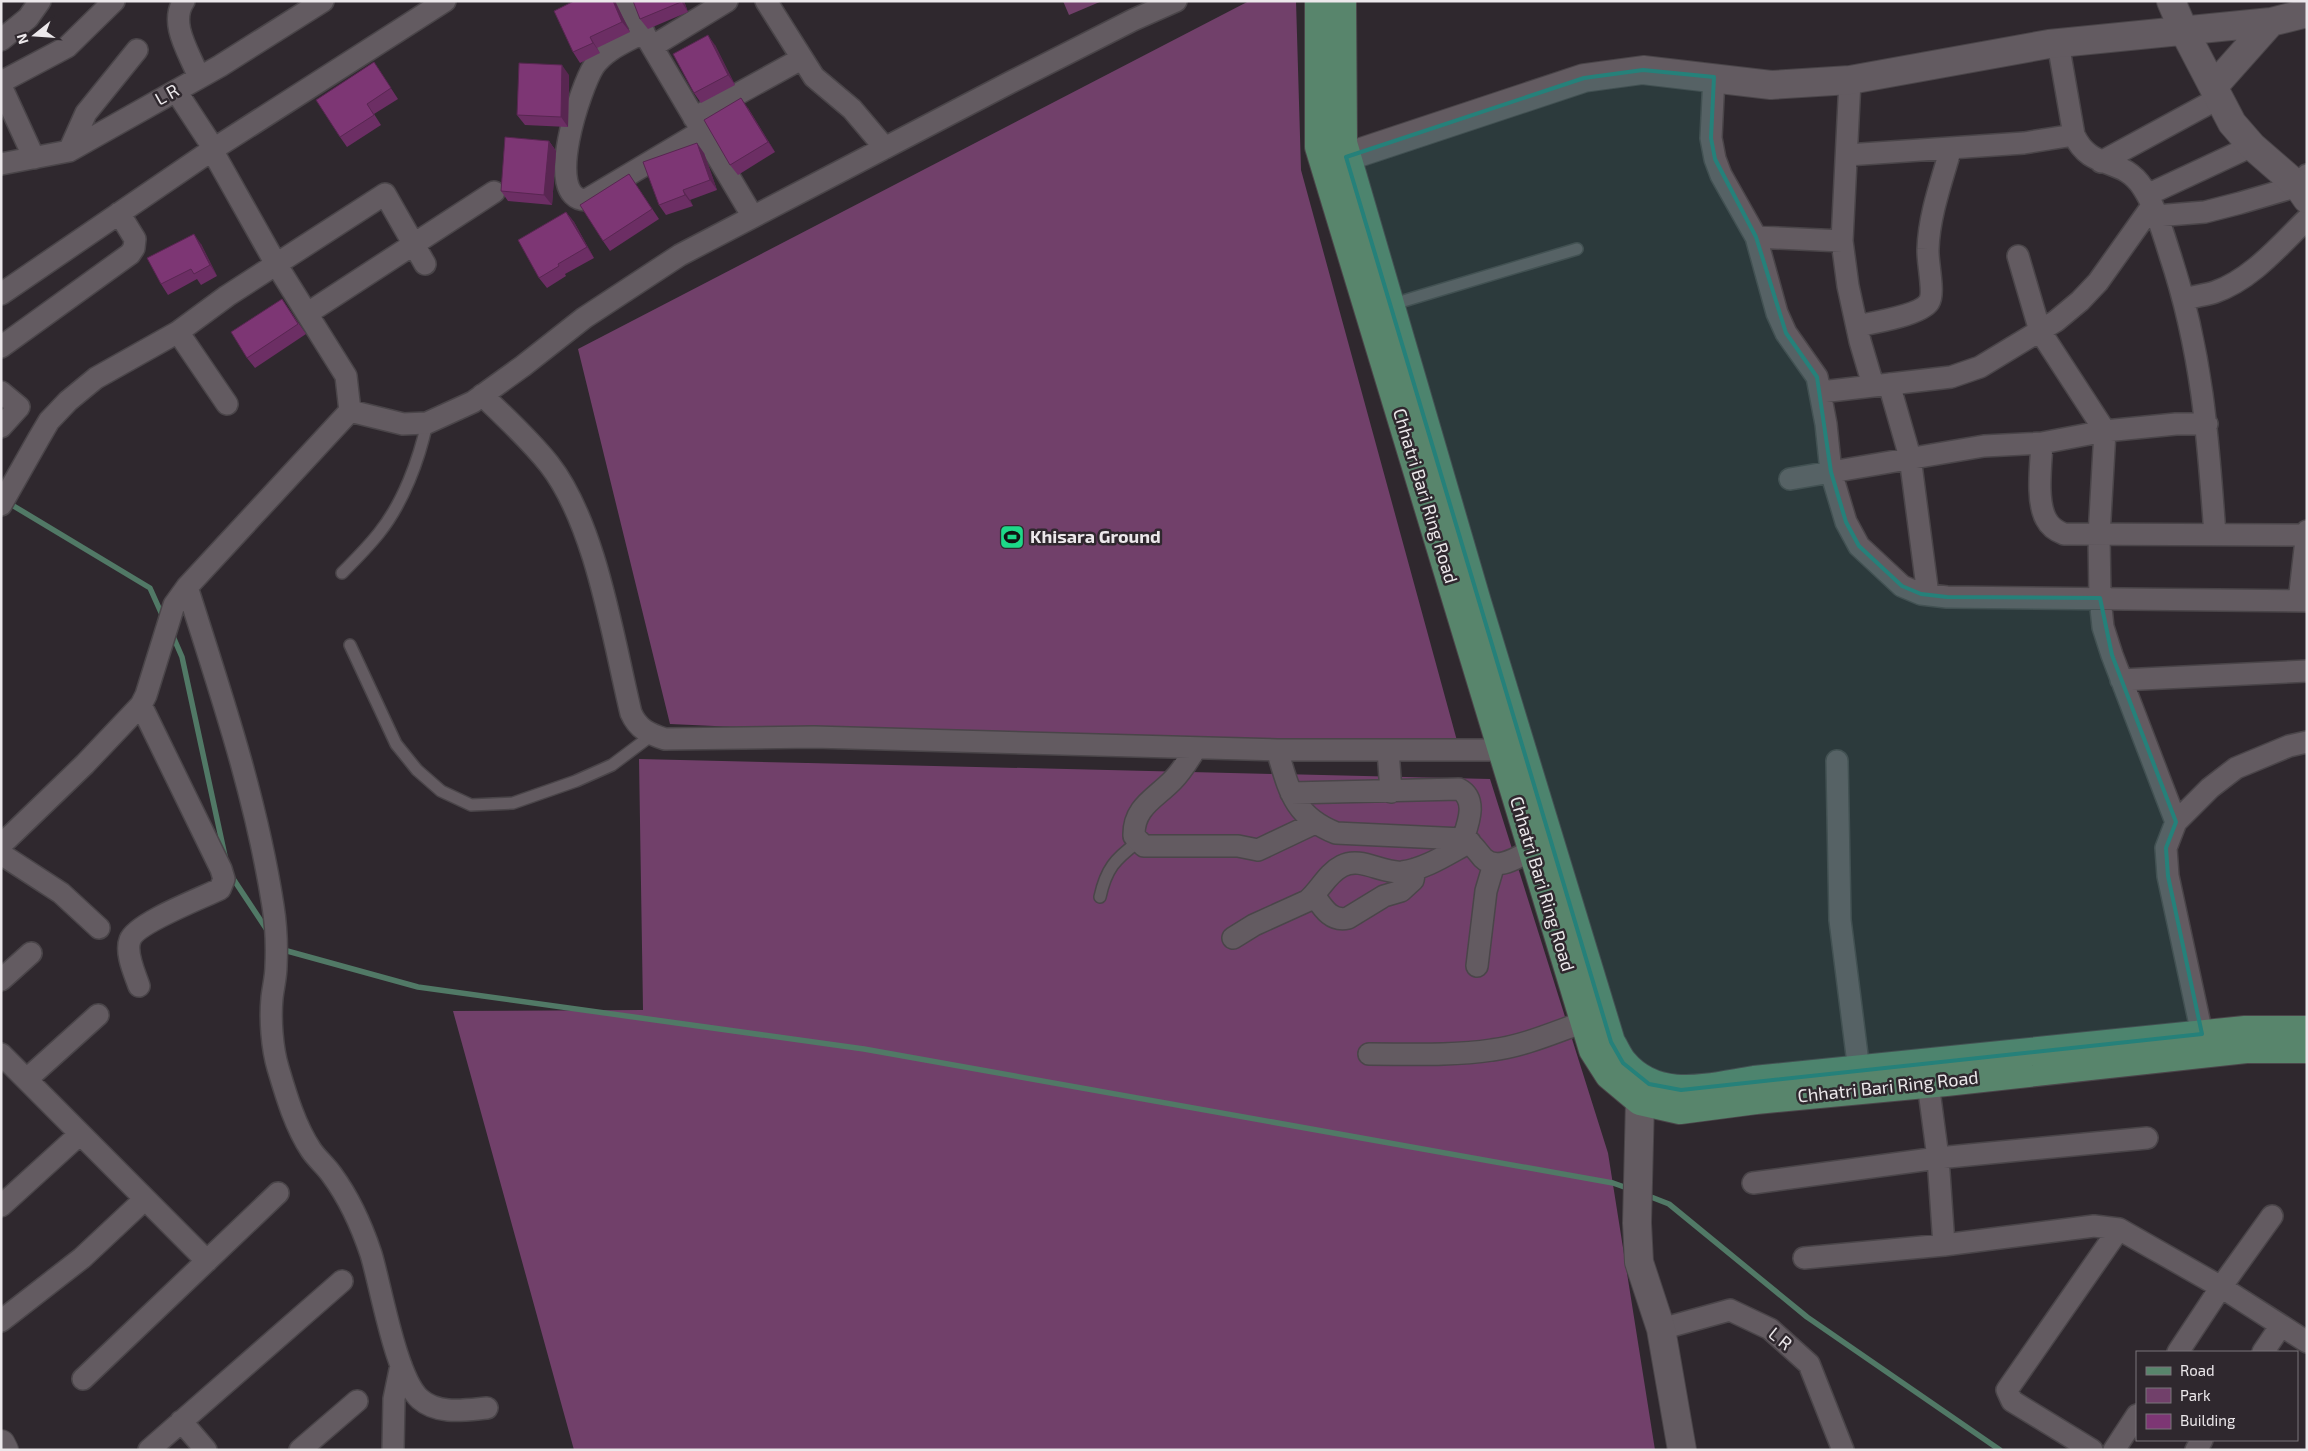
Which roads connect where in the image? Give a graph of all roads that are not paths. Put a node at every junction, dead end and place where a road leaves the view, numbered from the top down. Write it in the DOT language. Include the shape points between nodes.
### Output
graph roads {
  1 [pos="40,1"];
  2 [pos="114,1"];
  3 [pos="184,1"];
  4 [pos="323,1"];
  5 [pos="445,1"];
  6 [pos="625,1"];
  7 [pos="727,1"];
  8 [pos="766,1"];
  9 [pos="1176,1"];
  10 [pos="1319,1"];
  11 [pos="1342,1"];
  12 [pos="2171,1"];
  13 [pos="2291,13"];
  14 [pos="2183,29"];
  15 [pos="648,39"];
  16 [pos="1,40"];
  17 [pos="2058,43"];
  18 [pos="137,50"];
  19 [pos="801,59"];
  20 [pos="1714,77"];
  21 [pos="199,78"];
  22 [pos="1850,80"];
  23 [pos="1,82"];
  24 [pos="1,86"];
  25 [pos="176,91"];
  26 [pos="2216,92"];
  27 [pos="698,124"];
  28 [pos="2074,135"];
  29 [pos="2252,146"];
  30 [pos="885,148"];
  31 [pos="1951,148"];
  32 [pos="213,149"];
  33 [pos="69,151"];
  34 [pos="1847,156"];
  35 [pos="1346,157"];
  36 [pos="34,158"];
  37 [pos="2101,162"];
  38 [pos="1,164"];
  39 [pos="2304,187"];
  40 [pos="494,192"];
  41 [pos="2152,206"];
  42 [pos="119,213"];
  43 [pos="753,217"];
  44 [pos="2307,218"];
  45 [pos="1756,236"];
  46 [pos="1842,241"];
  47 [pos="415,244"];
  48 [pos="1577,249"];
  49 [pos="2018,256"];
  50 [pos="276,264"];
  51 [pos="425,264"];
  52 [pos="1,294"];
  53 [pos="2185,299"];
  54 [pos="1390,305"];
  55 [pos="308,313"];
  56 [pos="1857,326"];
  57 [pos="2040,331"];
  58 [pos="178,332"];
  59 [pos="1,347"];
  60 [pos="1881,384"];
  61 [pos="1,392"];
  62 [pos="1820,392"];
  63 [pos="482,395"];
  64 [pos="227,404"];
  65 [pos="350,411"];
  66 [pos="426,423"];
  67 [pos="2207,424"];
  68 [pos="1,427"];
  69 [pos="2105,431"];
  70 [pos="2042,443"];
  71 [pos="1910,457"];
  72 [pos="1831,472"];
  73 [pos="1790,479"];
  74 [pos="5,496"];
  75 [pos="2306,534"];
  76 [pos="2215,535"];
  77 [pos="2099,536"];
  78 [pos="342,573"];
  79 [pos="186,587"];
  80 [pos="1928,595"];
  81 [pos="2100,598"];
  82 [pos="2303,601"];
  83 [pos="350,645"];
  84 [pos="2307,671"];
  85 [pos="2121,680"];
  86 [pos="141,705"];
  87 [pos="652,735"];
  88 [pos="2307,742"];
  89 [pos="1196,748"];
  90 [pos="1277,750"];
  91 [pos="1388,750"];
  92 [pos="1502,750"];
  93 [pos="1837,761"];
  94 [pos="1391,792"];
  95 [pos="1290,793"];
  96 [pos="2176,822"];
  97 [pos="1315,823"];
  98 [pos="1466,841"];
  99 [pos="1138,842"];
  100 [pos="1,845"];
  101 [pos="1532,850"];
  102 [pos="1,854"];
  103 [pos="1494,864"];
  104 [pos="1415,869"];
  105 [pos="1314,896"];
  106 [pos="1100,897"];
  107 [pos="99,928"];
  108 [pos="1233,938"];
  109 [pos="31,953"];
  110 [pos="1477,966"];
  111 [pos="1,980"];
  112 [pos="139,986"];
  113 [pos="98,1015"];
  114 [pos="1584,1022"];
  115 [pos="2307,1030"];
  116 [pos="2202,1034"];
  117 [pos="2307,1049"];
  118 [pos="1,1054"];
  119 [pos="1369,1054"];
  120 [pos="1859,1070"];
  121 [pos="27,1079"];
  122 [pos="1928,1083"];
  123 [pos="1640,1102"];
  124 [pos="80,1134"];
  125 [pos="2147,1138"];
  126 [pos="1938,1158"];
  127 [pos="1753,1183"];
  128 [pos="278,1193"];
  129 [pos="145,1199"];
  130 [pos="1,1206"];
  131 [pos="2272,1216"];
  132 [pos="2119,1229"];
  133 [pos="1944,1244"];
  134 [pos="1804,1258"];
  135 [pos="207,1261"];
  136 [pos="342,1281"];
  137 [pos="2221,1286"];
  138 [pos="1,1320"];
  139 [pos="2280,1327"];
  140 [pos="1661,1329"];
  141 [pos="2307,1342"];
  142 [pos="2179,1351"];
  143 [pos="2263,1351"];
  144 [pos="401,1365"];
  145 [pos="83,1379"];
  146 [pos="357,1401"];
  147 [pos="487,1408"];
  148 [pos="2136,1416"];
  149 [pos="181,1421"];
  150 [pos="1,1444"];
  151 [pos="4,1450"];
  152 [pos="149,1450"];
  153 [pos="206,1450"];
  154 [pos="300,1450"];
  155 [pos="393,1450"];
  156 [pos="1682,1450"];
  157 [pos="1844,1450"];
  158 [pos="2092,1450"];
  159 [pos="2114,1450"];
  1 -- 16 [label="street" via="28,18"];
  2 -- 23 [label="street" via="67,46"];
  3 -- 21 [label="street" via="179,8 180,30"];
  4 -- 21 [label="street, L R"];
  5 -- 32 [label="street"];
  6 -- 15 [label="street"];
  7 -- 15 [label="street"];
  8 -- 19 [label="street"];
  9 -- 30 [label="street"];
  10 -- 92 [label="main road, Chhatri Bari Ring Road" via="1319,146"];
  11 -- 35 [label="main road, Chhatri Bari Ring Road" via="1343,143"];
  12 -- 14 [label="street"];
  13 -- 14 [label="street"];
  13 -- 26 [label="street"];
  14 -- 17 [label="street"];
  14 -- 26 [label="street"];
  15 -- 27 [label="street"];
  15 -- 27 [label="street" via="607,52 587,79 568,140 566,170 571,190 576,197 586,200"];
  17 -- 22 [label="street"];
  17 -- 28 [label="street"];
  18 -- 33 [label="street" via="86,113"];
  19 -- 27 [label="street"];
  19 -- 30 [label="street" via="814,77 852,109"];
  20 -- 22 [label="street" via="1771,85"];
  20 -- 35 [label="street" via="1643,70 1584,78"];
  20 -- 45 [label="street" via="1711,138 1715,159"];
  21 -- 25 [label="street, L R"];
  22 -- 34 [label="street"];
  24 -- 36 [label="street"];
  25 -- 32 [label="street"];
  25 -- 33 [label="street, L R"];
  26 -- 29 [label="street" via="2232,123"];
  26 -- 37 [label="street"];
  27 -- 43 [label="street"];
  28 -- 31 [label="street" via="2024,144"];
  28 -- 37 [label="street" via="2084,152"];
  29 -- 39 [label="street"];
  29 -- 41 [label="street"];
  30 -- 43 [label="street"];
  31 -- 34 [label="street"];
  31 -- 56 [label="street" via="1929,232 1929,302 1912,312"];
  32 -- 42 [label="street"];
  32 -- 50 [label="street"];
  33 -- 36 [label="street, L R"];
  34 -- 46 [label="street"];
  35 -- 54 [label="main road, Chhatri Bari Ring Road"];
  36 -- 38 [label="street, L R"];
  37 -- 41 [label="street" via="2130,172"];
  39 -- 41 [label="street" via="2205,212"];
  40 -- 47 [label="street"];
  41 -- 53 [label="street"];
  41 -- 57 [label="street" via="2098,282 2080,301"];
  42 -- 52 [label="street"];
  42 -- 59 [label="street" via="135,239 130,254"];
  43 -- 63 [label="street" via="680,255 632,285"];
  44 -- 53 [label="street" via="2235,283"];
  45 -- 46 [label="street"];
  45 -- 62 [label="street" via="1777,313 1786,333 1811,366"];
  46 -- 56 [label="street"];
  47 -- 50 [label="street" via="385,194"];
  47 -- 51 [label="street"];
  47 -- 55 [label="street"];
  48 -- 54 [label="lane"];
  49 -- 57 [label="street"];
  50 -- 55 [label="street"];
  50 -- 58 [label="street"];
  53 -- 67 [label="street" via="2198,356"];
  54 -- 120 [label="main road, Chhatri Bari Ring Road" via="1602,1013 1611,1042 1623,1063 1649,1084 1681,1090"];
  55 -- 65 [label="street" via="346,376"];
  56 -- 60 [label="street"];
  57 -- 60 [label="street" via="1980,367 1951,377"];
  57 -- 69 [label="street"];
  58 -- 64 [label="street"];
  58 -- 74 [label="street" via="96,378 68,401 49,421"];
  60 -- 62 [label="street"];
  60 -- 71 [label="street"];
  61 -- 68 [label="street" via="19,407"];
  62 -- 72 [label="street"];
  63 -- 66 [label="street"];
  63 -- 87 [label="street" via="527,438 566,491 600,579 631,713 635,722"];
  65 -- 66 [label="street" via="404,424"];
  65 -- 79 [label="street"];
  66 -- 78 [label="lane" via="422,443 402,495 380,532"];
  67 -- 69 [label="street"];
  67 -- 76 [label="street"];
  69 -- 70 [label="street"];
  69 -- 77 [label="street"];
  70 -- 71 [label="street" via="1984,446"];
  70 -- 77 [label="street" via="2040,494 2052,529 2064,534"];
  71 -- 72 [label="street"];
  71 -- 80 [label="street"];
  72 -- 73 [label="street"];
  72 -- 80 [label="street" via="1846,522 1858,546 1902,586"];
  75 -- 76 [label="street"];
  75 -- 82 [label="street"];
  76 -- 77 [label="street"];
  77 -- 81 [label="street"];
  79 -- 86 [label="street" via="174,605"];
  79 -- 144 [label="street" via="233,734 273,905 276,968 273,1031 280,1074 292,1111 311,1149 348,1200 370,1253"];
  80 -- 81 [label="street"];
  81 -- 82 [label="street"];
  81 -- 85 [label="street" via="2104,627"];
  83 -- 87 [label="lane" via="396,744 440,791 471,804 513,803 576,781 612,766"];
  84 -- 85 [label="street"];
  85 -- 96 [label="street"];
  86 -- 100 [label="street"];
  86 -- 112 [label="street" via="224,880 220,888 188,902 133,934 129,945"];
  87 -- 89 [label="street" via="665,739 814,737"];
  88 -- 96 [label="street" via="2236,768 2210,788"];
  89 -- 90 [label="street"];
  89 -- 99 [label="street" via="1178,775 1148,800 1138,813 1134,836"];
  90 -- 91 [label="street"];
  90 -- 95 [label="street"];
  91 -- 92 [label="street"];
  91 -- 94 [label="street"];
  92 -- 101 [label="main road, Chhatri Bari Ring Road"];
  93 -- 120 [label="street" via="1840,920"];
  94 -- 95 [label="street"];
  94 -- 98 [label="street" via="1450,788 1464,792 1470,811"];
  95 -- 97 [label="street" via="1298,807"];
  96 -- 116 [label="street" via="2166,848 2168,876"];
  97 -- 98 [label="street" via="1336,833"];
  97 -- 99 [label="street" via="1258,850 1238,846 1151,847"];
  98 -- 103 [label="street"];
  98 -- 104 [label="street"];
  99 -- 106 [label="lane" via="1124,852 1107,872"];
  101 -- 103 [label="street"];
  101 -- 114 [label="main road, Chhatri Bari Ring Road"];
  102 -- 107 [label="street" via="61,893"];
  103 -- 110 [label="street" via="1486,891"];
  104 -- 105 [label="street" via="1386,872 1363,864 1343,865 1328,876"];
  104 -- 105 [label="street" via="1413,880 1401,891 1384,896 1348,918 1332,917"];
  105 -- 108 [label="street"];
  109 -- 111 [label="street"];
  113 -- 121 [label="street"];
  114 -- 119 [label="street" via="1494,1050 1450,1054"];
  114 -- 123 [label="main road, Chhatri Bari Ring Road" via="1593,1050 1608,1076"];
  115 -- 116 [label="main road, Chhatri Bari Ring Road"];
  116 -- 120 [label="main road, Chhatri Bari Ring Road"];
  117 -- 122 [label="main road, Chhatri Bari Ring Road" via="2246,1049"];
  118 -- 121 [label="street"];
  121 -- 124 [label="street"];
  122 -- 123 [label="main road, Chhatri Bari Ring Road" via="1680,1110"];
  122 -- 126 [label="street"];
  123 -- 140 [label="street" via="1639,1262"];
  124 -- 129 [label="street"];
  124 -- 130 [label="street"];
  125 -- 126 [label="street"];
  126 -- 127 [label="street"];
  126 -- 133 [label="street"];
  128 -- 135 [label="street"];
  129 -- 135 [label="street"];
  129 -- 138 [label="street" via="82,1258"];
  131 -- 137 [label="street"];
  132 -- 133 [label="street" via="2094,1226"];
  132 -- 137 [label="street"];
  132 -- 158 [label="street" via="2007,1390 2012,1401"];
  133 -- 134 [label="street"];
  135 -- 145 [label="street"];
  136 -- 149 [label="street"];
  137 -- 139 [label="street"];
  137 -- 142 [label="street"];
  139 -- 141 [label="street"];
  139 -- 143 [label="street"];
  140 -- 156 [label="street"];
  140 -- 157 [label="street, L R" via="1730,1310 1770,1329 1810,1364"];
  144 -- 147 [label="street" via="420,1399 438,1408 456,1411"];
  144 -- 155 [label="street" via="394,1399"];
  146 -- 154 [label="street"];
  148 -- 159 [label="street"];
  149 -- 152 [label="street"];
  149 -- 153 [label="street"];
  150 -- 151 [label="street"];
}
